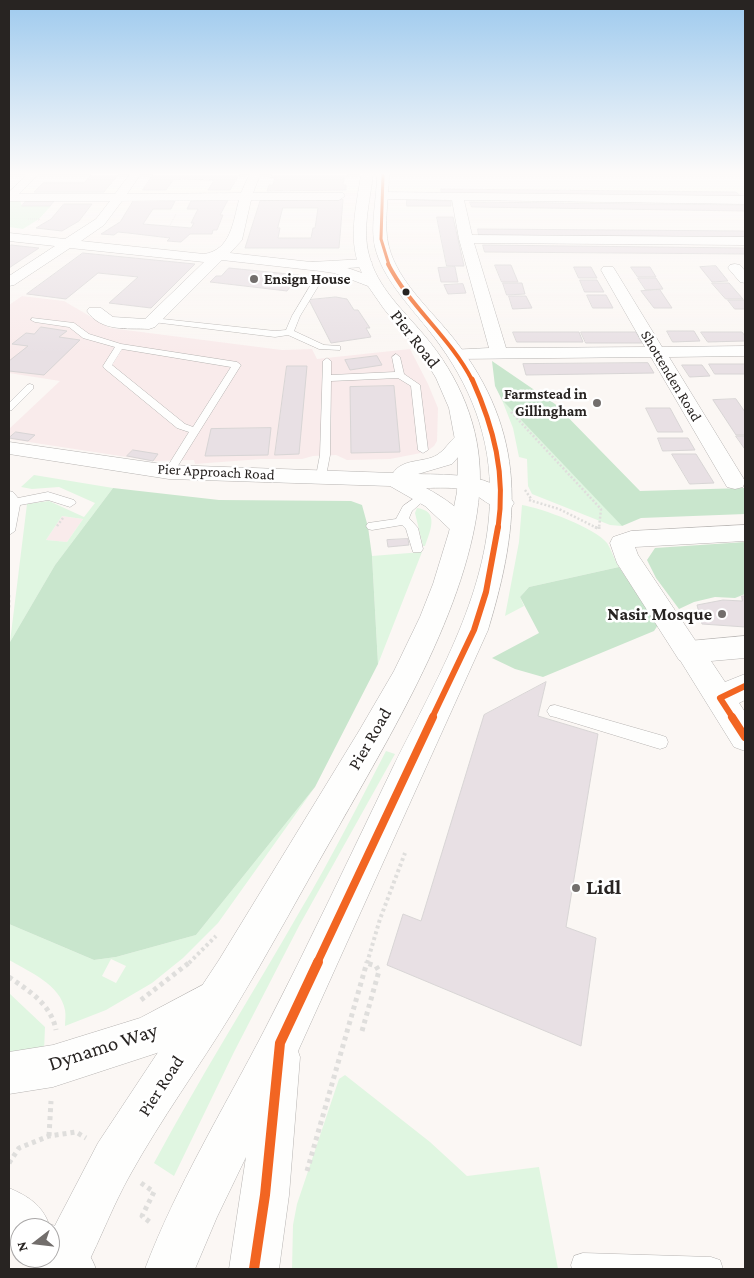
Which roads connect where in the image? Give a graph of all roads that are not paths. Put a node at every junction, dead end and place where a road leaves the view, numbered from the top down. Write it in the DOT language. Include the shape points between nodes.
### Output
graph roads {
  1 [pos="32,235"];
  2 [pos="81,235"];
  3 [pos="236,235"];
  4 [pos="360,235"];
  5 [pos="381,235"];
  6 [pos="465,235"];
  7 [pos="9,237"];
  8 [pos="466,239"];
  9 [pos="71,241"];
  10 [pos="745,241"];
  11 [pos="220,256"];
  12 [pos="386,258"];
  13 [pos="251,259"];
  14 [pos="363,259"];
  15 [pos="311,266"];
  16 [pos="608,270"];
  17 [pos="318,280"];
  18 [pos="9,282"];
  19 [pos="374,283"];
  20 [pos="95,311"];
  21 [pos="35,320"];
  22 [pos="153,320"];
  23 [pos="289,332"];
  24 [pos="120,346"];
  25 [pos="337,348"];
  26 [pos="745,351"];
  27 [pos="656,352"];
  28 [pos="499,353"];
  29 [pos="456,354"];
  30 [pos="396,357"];
  31 [pos="327,361"];
  32 [pos="400,375"];
  33 [pos="327,378"];
  34 [pos="30,387"];
  35 [pos="9,408"];
  36 [pos="195,432"];
  37 [pos="465,438"];
  38 [pos="9,448"];
  39 [pos="423,450"];
  40 [pos="169,472"];
  41 [pos="321,476"];
  42 [pos="394,479"];
  43 [pos="736,482"];
  44 [pos="468,483"];
  45 [pos="423,496"];
  46 [pos="12,498"];
  47 [pos="517,501"];
  48 [pos="70,503"];
  49 [pos="403,519"];
  50 [pos="372,526"];
  51 [pos="462,527"];
  52 [pos="9,531"];
  53 [pos="745,533"];
  54 [pos="417,549"];
  55 [pos="745,647"];
  56 [pos="690,652"];
  57 [pos="732,692"];
  58 [pos="555,711"];
  59 [pos="745,737"];
  60 [pos="660,742"];
  61 [pos="219,996"];
  62 [pos="280,1044"];
  63 [pos="9,1073"];
  64 [pos="61,1261"];
  65 [pos="583,1265"];
  66 [pos="170,1269"];
  67 [pos="254,1269"];
  68 [pos="711,1269"];
  1 -- 9 [label="street"];
  2 -- 9 [label="street"];
  3 -- 11 [label="street"];
  4 -- 14 [label="street, Pier Road"];
  5 -- 12 [label="street, Pier Road"];
  6 -- 8 [label="street"];
  7 -- 9 [label="street"];
  8 -- 10 [label="street"];
  8 -- 28 [label="street"];
  9 -- 11 [label="street" via="176,255"];
  9 -- 18 [label="street"];
  11 -- 13 [label="street"];
  11 -- 22 [label="street"];
  12 -- 14 [label="street"];
  12 -- 29 [label="street, Pier Road" via="405,289"];
  13 -- 14 [label="street"];
  13 -- 15 [label="street"];
  14 -- 15 [label="street"];
  14 -- 19 [label="street, Pier Road"];
  15 -- 19 [label="street" via="337,269"];
  16 -- 27 [label="street, Shottenden Road"];
  17 -- 23 [label="lane"];
  19 -- 37 [label="street, Pier Road" via="439,367 454,397"];
  20 -- 22 [label="street" via="109,322 149,324"];
  21 -- 24 [label="lane" via="71,325 86,336"];
  22 -- 23 [label="lane" via="275,334"];
  23 -- 25 [label="lane" via="322,347"];
  24 -- 36 [label="lane" via="107,366 182,426"];
  24 -- 36 [label="lane" via="237,365"];
  26 -- 27 [label="street"];
  27 -- 28 [label="street"];
  27 -- 43 [label="street, Shottenden Road"];
  28 -- 29 [label="street"];
  29 -- 47 [label="street, Pier Road" via="478,390"];
  30 -- 32 [label="lane"];
  31 -- 33 [label="lane"];
  32 -- 33 [label="lane"];
  32 -- 39 [label="lane" via="415,385"];
  33 -- 41 [label="lane" via="325,455"];
  34 -- 35 [label="lane"];
  36 -- 40 [label="lane"];
  37 -- 42 [label="street, Pier Approach Road" via="445,459 411,469"];
  37 -- 44 [label="street, Pier Road"];
  38 -- 40 [label="street, Pier Approach Road"];
  40 -- 41 [label="street, Pier Approach Road"];
  41 -- 42 [label="street, Pier Approach Road"];
  42 -- 44 [label="street, Pier Approach Road"];
  42 -- 45 [label="street, Pier Approach Road"];
  44 -- 47 [label="street, Pier Approach Road"];
  44 -- 51 [label="street, Pier Road"];
  45 -- 49 [label="lane" via="407,509"];
  45 -- 51 [label="street, Pier Approach Road"];
  46 -- 48 [label="lane" via="48,496"];
  46 -- 52 [label="lane"];
  47 -- 62 [label="street, Pier Road" via="474,630"];
  49 -- 50 [label="lane"];
  49 -- 54 [label="lane" via="412,528"];
  51 -- 61 [label="street, Pier Road" via="440,600 418,651 378,728"];
  53 -- 56 [label="street" via="631,539 622,543 626,557"];
  55 -- 56 [label="street"];
  56 -- 57 [label="street"];
  57 -- 59 [label="street"];
  58 -- 60 [label="lane"];
  61 -- 63 [label="street, Dynamo Way" via="148,1036 53,1066"];
  61 -- 64 [label="street, Pier Road" via="114,1160"];
  62 -- 66 [label="street, Pier Road" via="200,1200"];
  62 -- 67 [label="street" via="266,1195"];
  65 -- 68 [label="lane"];
}
